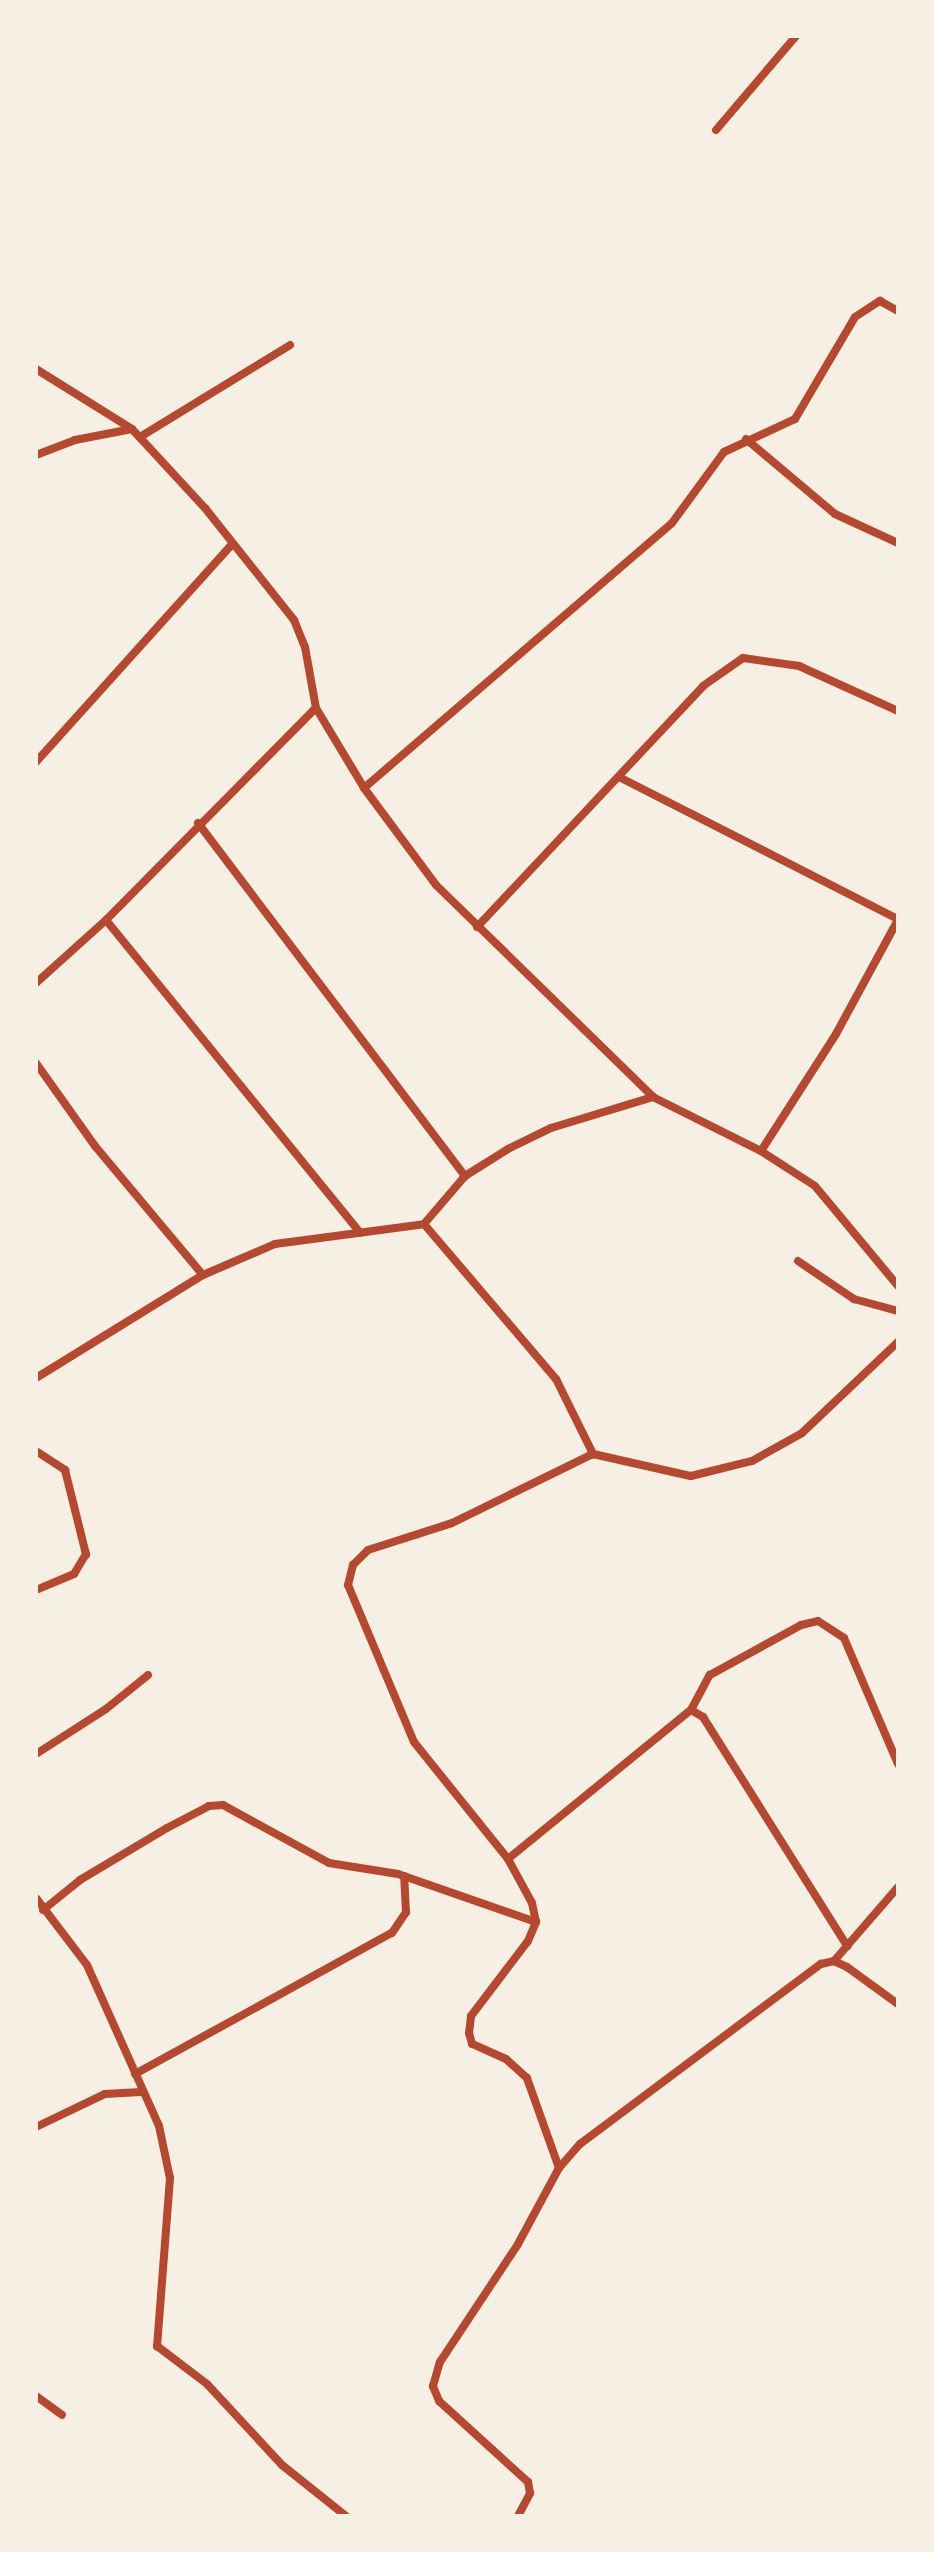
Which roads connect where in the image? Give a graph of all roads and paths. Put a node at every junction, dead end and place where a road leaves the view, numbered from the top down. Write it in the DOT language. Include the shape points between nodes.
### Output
graph roads {
  1 [pos="796,36"];
  2 [pos="716,130"];
  3 [pos="898,311"];
  4 [pos="290,345"];
  5 [pos="36,369"];
  6 [pos="132,429"];
  7 [pos="140,437"];
  8 [pos="746,439"];
  9 [pos="36,455"];
  10 [pos="898,543"];
  11 [pos="232,544"];
  12 [pos="316,708"];
  13 [pos="898,711"];
  14 [pos="36,762"];
  15 [pos="621,778"];
  16 [pos="364,788"];
  17 [pos="198,823"];
  18 [pos="106,920"];
  19 [pos="898,920"];
  20 [pos="477,927"];
  21 [pos="36,983"];
  22 [pos="36,1063"];
  23 [pos="653,1097"];
  24 [pos="761,1151"];
  25 [pos="465,1176"];
  26 [pos="424,1224"];
  27 [pos="360,1233"];
  28 [pos="798,1261"];
  29 [pos="203,1275"];
  30 [pos="898,1286"];
  31 [pos="898,1311"];
  32 [pos="898,1342"];
  33 [pos="36,1378"];
  34 [pos="36,1451"];
  35 [pos="593,1454"];
  36 [pos="36,1590"];
  37 [pos="148,1675"];
  38 [pos="691,1710"];
  39 [pos="36,1754"];
  40 [pos="898,1764"];
  41 [pos="508,1859"];
  42 [pos="404,1876"];
  43 [pos="898,1887"];
  44 [pos="36,1898"];
  45 [pos="43,1910"];
  46 [pos="536,1922"];
  47 [pos="847,1946"];
  48 [pos="834,1961"];
  49 [pos="898,2004"];
  50 [pos="135,2074"];
  51 [pos="141,2092"];
  52 [pos="36,2127"];
  53 [pos="559,2168"];
  54 [pos="36,2396"];
  55 [pos="62,2415"];
  56 [pos="346,2516"];
  57 [pos="518,2516"];
  1 -- 2 [label="street"];
  3 -- 8 [label="street" via="880,301 855,317 795,419 779,431"];
  4 -- 7 [label="street"];
  5 -- 6 [label="street"];
  6 -- 7 [label="street"];
  6 -- 9 [label="street" via="75,440"];
  7 -- 11 [label="street"];
  8 -- 10 [label="street" via="835,514"];
  8 -- 16 [label="street" via="724,452 672,523"];
  11 -- 12 [label="street" via="294,620 305,647"];
  11 -- 14 [label="street"];
  12 -- 16 [label="street"];
  12 -- 17 [label="street"];
  13 -- 15 [label="street" via="811,670 762,657 743,658 703,686"];
  15 -- 19 [label="street"];
  15 -- 20 [label="street"];
  16 -- 20 [label="street" via="410,855"];
  17 -- 18 [label="street"];
  17 -- 25 [label="street"];
  18 -- 21 [label="street"];
  18 -- 27 [label="street"];
  19 -- 24 [label="street" via="836,1034"];
  20 -- 23 [label="street"];
  22 -- 29 [label="street" via="95,1146"];
  23 -- 24 [label="street"];
  23 -- 25 [label="street" via="551,1128"];
  24 -- 30 [label="street" via="815,1186"];
  25 -- 26 [label="street"];
  26 -- 27 [label="street"];
  26 -- 35 [label="street" via="556,1379"];
  27 -- 29 [label="street" via="275,1244"];
  28 -- 31 [label="street" via="854,1299"];
  29 -- 33 [label="street"];
  32 -- 35 [label="street" via="802,1433 752,1461 691,1476"];
  34 -- 36 [label="street" via="65,1470 86,1554 74,1574"];
  35 -- 41 [label="street" via="452,1523 368,1550 353,1565 348,1585 414,1742"];
  37 -- 39 [label="street"];
  38 -- 40 [label="street" via="710,1675 801,1625 818,1621 844,1638"];
  38 -- 41 [label="street"];
  38 -- 47 [label="street" via="703,1717"];
  41 -- 46 [label="street" via="532,1903"];
  42 -- 45 [label="street" via="329,1863 223,1805 209,1806 80,1880"];
  42 -- 46 [label="street"];
  42 -- 50 [label="street" via="406,1912 392,1933"];
  43 -- 47 [label="street"];
  44 -- 45 [label="street"];
  45 -- 50 [label="street" via="87,1965"];
  46 -- 53 [label="street" via="528,1941 471,2016 469,2033 472,2044 506,2059 527,2078"];
  47 -- 48 [label="street"];
  48 -- 49 [label="street"];
  48 -- 53 [label="street" via="821,1964 742,2018 580,2144"];
  50 -- 51 [label="street"];
  51 -- 52 [label="street" via="105,2094"];
  51 -- 56 [label="street" via="159,2126 170,2178 157,2346 207,2384 282,2465"];
  53 -- 57 [label="street" via="518,2244 440,2362 433,2386 439,2401 528,2482 530,2493"];
  54 -- 55 [label="street"];
}
